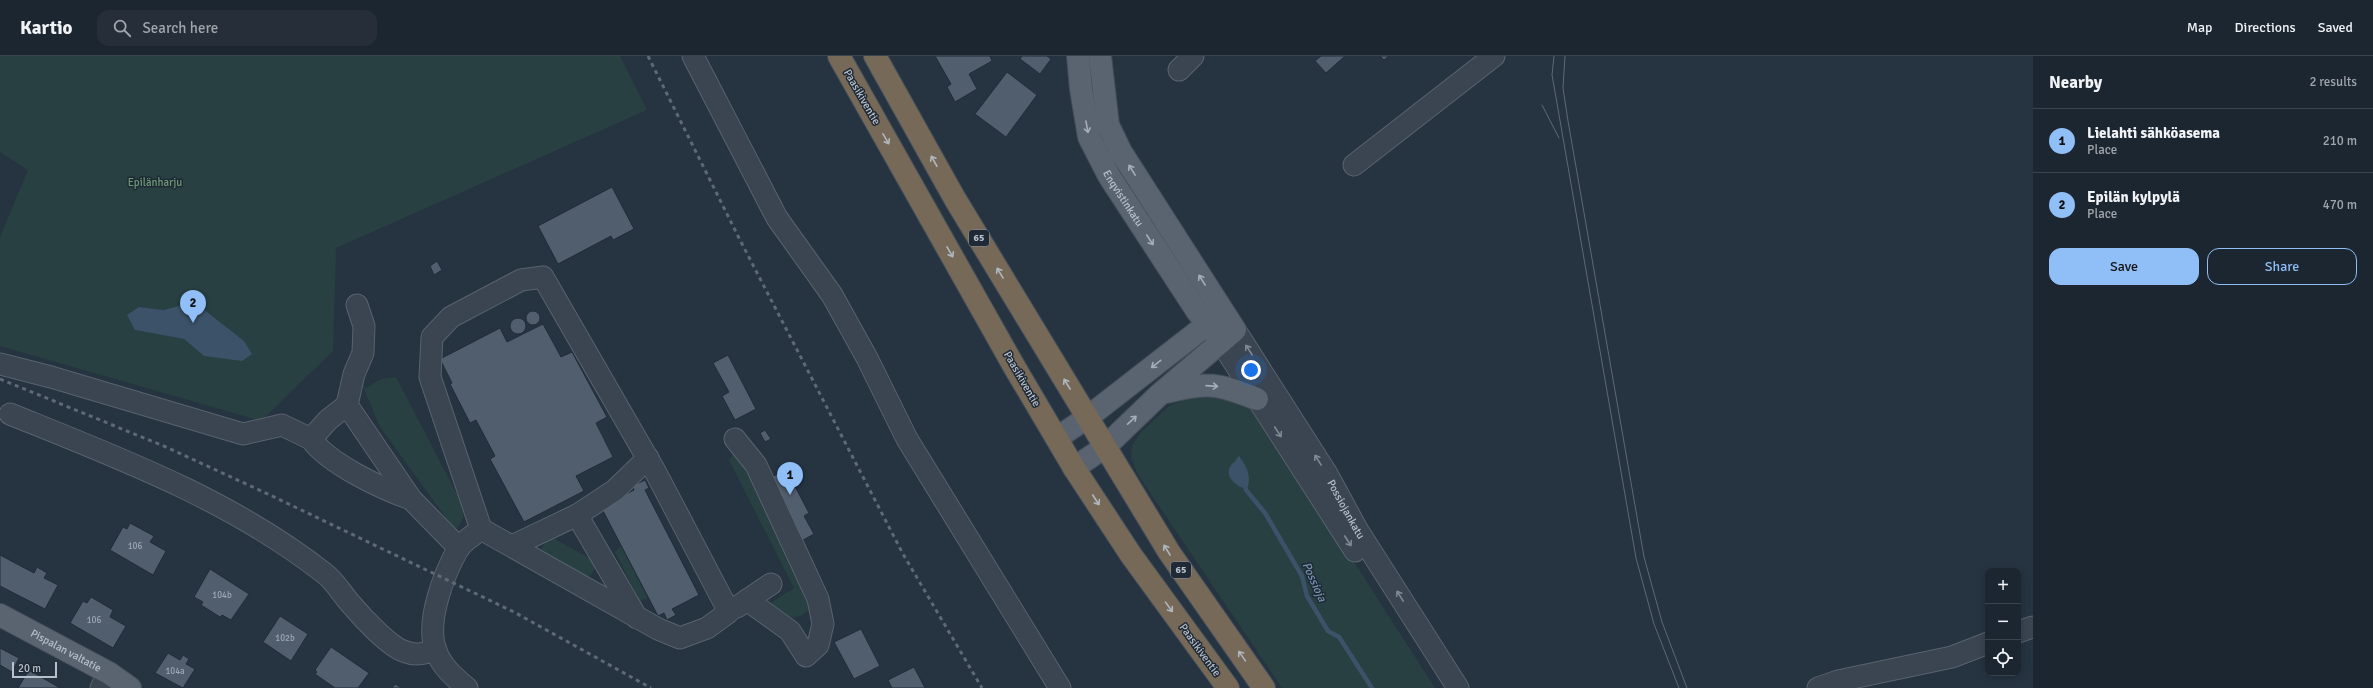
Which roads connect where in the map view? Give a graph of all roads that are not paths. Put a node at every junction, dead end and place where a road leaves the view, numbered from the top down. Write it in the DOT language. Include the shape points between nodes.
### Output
graph roads {
  1 [pos="693,56"];
  2 [pos="839,56"];
  3 [pos="874,56"];
  4 [pos="1078,56"];
  5 [pos="1100,56"];
  6 [pos="1494,56"];
  7 [pos="1354,165"];
  8 [pos="357,305"];
  9 [pos="1221,328"];
  10 [pos="0,364"];
  11 [pos="1160,394"];
  12 [pos="1257,399"];
  13 [pos="347,405"];
  14 [pos="10,414"];
  15 [pos="1088,417"];
  16 [pos="1057,438"];
  17 [pos="311,439"];
  18 [pos="735,439"];
  19 [pos="1105,447"];
  20 [pos="648,458"];
  21 [pos="1074,468"];
  22 [pos="411,499"];
  23 [pos="577,515"];
  24 [pos="481,529"];
  25 [pos="512,546"];
  26 [pos="459,548"];
  27 [pos="771,584"];
  28 [pos="747,600"];
  29 [pos="729,612"];
  30 [pos="0,615"];
  31 [pos="637,618"];
  32 [pos="2033,627"];
  33 [pos="2021,631"];
  34 [pos="1985,644"];
  35 [pos="436,650"];
  36 [pos="105,681"];
  37 [pos="130,688"];
  38 [pos="467,688"];
  39 [pos="1060,688"];
  40 [pos="1228,688"];
  41 [pos="1264,688"];
  42 [pos="1443,688"];
  43 [pos="1458,688"];
  44 [pos="1818,688"];
  1 -- 39 [label="street" via="777,218 832,295 907,439"];
  2 -- 16 [label="highway, Paasikiventie, one-way"];
  15 -- 3 [label="highway, 65, one-way" via="955,199"];
  4 -- 9 [label="main road, Enqvistinkatu, one-way" via="1080,89 1089,137 1109,176"];
  9 -- 5 [label="main road, Enqvistinkatu, one-way" via="1108,125"];
  6 -- 7 [label="street"];
  8 -- 13 [label="street" via="364,326 363,353 354,374"];
  9 -- 11 [label="main road"];
  9 -- 12 [label="street, Possiojankatu"];
  9 -- 15 [label="main road, one-way"];
  43 -- 9 [label="street, Possiojankatu, one-way" via="1358,531 1327,474"];
  10 -- 17 [label="street" via="243,434 282,425"];
  11 -- 12 [label="main road, one-way" via="1195,385 1225,387"];
  19 -- 11 [label="main road, one-way"];
  12 -- 42 [label="street, Possiojankatu, one-way"];
  13 -- 17 [label="street" via="328,420"];
  13 -- 22 [label="street"];
  14 -- 35 [label="street" via="124,460 232,512 331,578 350,603 392,644 412,653"];
  15 -- 16 [label="main road"];
  15 -- 19 [label="highway, 65"];
  16 -- 21 [label="highway, Paasikiventie"];
  17 -- 22 [label="street" via="329,457 387,491"];
  18 -- 28 [label="street" via="756,465 818,599 823,624 818,645 806,656 790,631"];
  19 -- 21 [label="main road"];
  41 -- 19 [label="highway, 65, one-way" via="1169,552"];
  20 -- 23 [label="street" via="615,490"];
  20 -- 24 [label="street" via="543,276 521,280 451,317 432,337 430,377"];
  20 -- 29 [label="street"];
  21 -- 40 [label="highway, Paasikiventie, one-way" via="1132,555"];
  22 -- 26 [label="street"];
  23 -- 25 [label="street"];
  23 -- 31 [label="street"];
  24 -- 25 [label="street"];
  24 -- 26 [label="street"];
  25 -- 31 [label="street"];
  26 -- 35 [label="street" via="436,602 432,622"];
  27 -- 28 [label="street"];
  28 -- 29 [label="street"];
  29 -- 31 [label="street" via="707,628 680,638"];
  30 -- 36 [label="main road, Pispalan valtatie"];
  32 -- 33 [label="street"];
  34 -- 44 [label="street" via="1952,657 1838,681"];
  35 -- 38 [label="street" via="447,671"];
  36 -- 37 [label="main road, Pispalan valtatie"];
}
